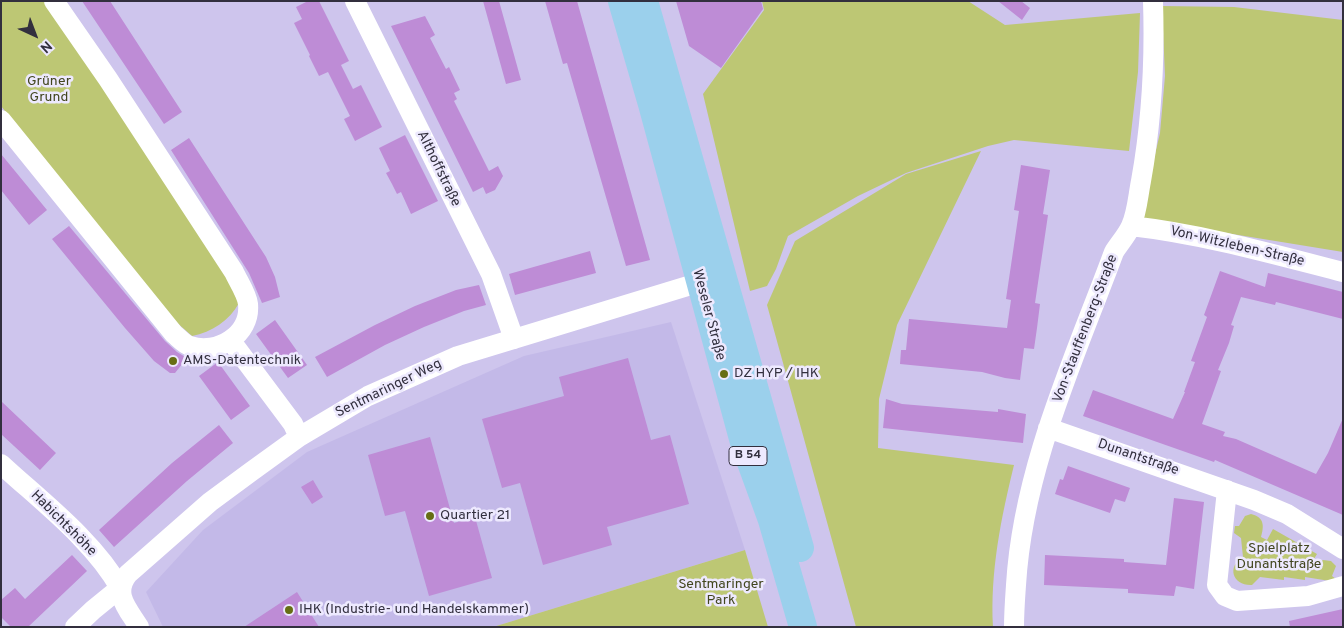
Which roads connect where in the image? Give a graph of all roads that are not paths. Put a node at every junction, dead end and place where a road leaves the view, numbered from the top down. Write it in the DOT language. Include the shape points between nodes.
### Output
graph roads {
  1 [pos="54,1"];
  2 [pos="356,1"];
  3 [pos="622,1"];
  4 [pos="644,1"];
  5 [pos="1154,1"];
  6 [pos="1,120"];
  7 [pos="1131,226"];
  8 [pos="1343,272"];
  9 [pos="710,279"];
  10 [pos="514,338"];
  11 [pos="231,341"];
  12 [pos="1048,428"];
  13 [pos="299,437"];
  14 [pos="1,464"];
  15 [pos="1227,490"];
  16 [pos="1343,549"];
  17 [pos="1343,586"];
  18 [pos="120,588"];
  19 [pos="75,627"];
  20 [pos="139,627"];
  21 [pos="803,627"];
  22 [pos="822,627"];
  23 [pos="1014,627"];
  1 -- 11 [label="street" via="234,272 248,302 246,318"];
  2 -- 10 [label="street, Althoffstraße" via="499,293"];
  3 -- 9 [label="main road, Weseler Straße / B 54"];
  4 -- 9 [label="main road, Weseler Straße / B 54"];
  5 -- 7 [label="street, Von-Stauffenberg-Straße" via="1151,114"];
  6 -- 11 [label="street" via="174,334 188,345 203,349"];
  7 -- 8 [label="street, Von-Witzleben-Straße" via="1160,229"];
  7 -- 12 [label="street, Von-Stauffenberg-Straße" via="1114,252"];
  9 -- 10 [label="street, Sentmaringer Weg"];
  9 -- 21 [label="main road, Weseler Straße / B 54" via="745,446 772,520"];
  9 -- 22 [label="main road, Weseler Straße / B 54"];
  10 -- 13 [label="street, Sentmaringer Weg" via="458,356 368,396"];
  11 -- 13 [label="street" via="293,424"];
  12 -- 15 [label="street, Dunantstraße"];
  12 -- 23 [label="street, Von-Stauffenberg-Straße" via="1025,513 1017,560"];
  13 -- 18 [label="street, Sentmaringer Weg" via="210,502 128,574"];
  14 -- 18 [label="street, Habichtshöhe" via="69,526 112,573"];
  15 -- 16 [label="street, Dunantstraße" via="1287,514"];
  15 -- 17 [label="street" via="1217,585 1225,596 1237,601 1308,596"];
  18 -- 19 [label="street, Sentmaringer Weg"];
  18 -- 20 [label="street" via="122,598"];
}
